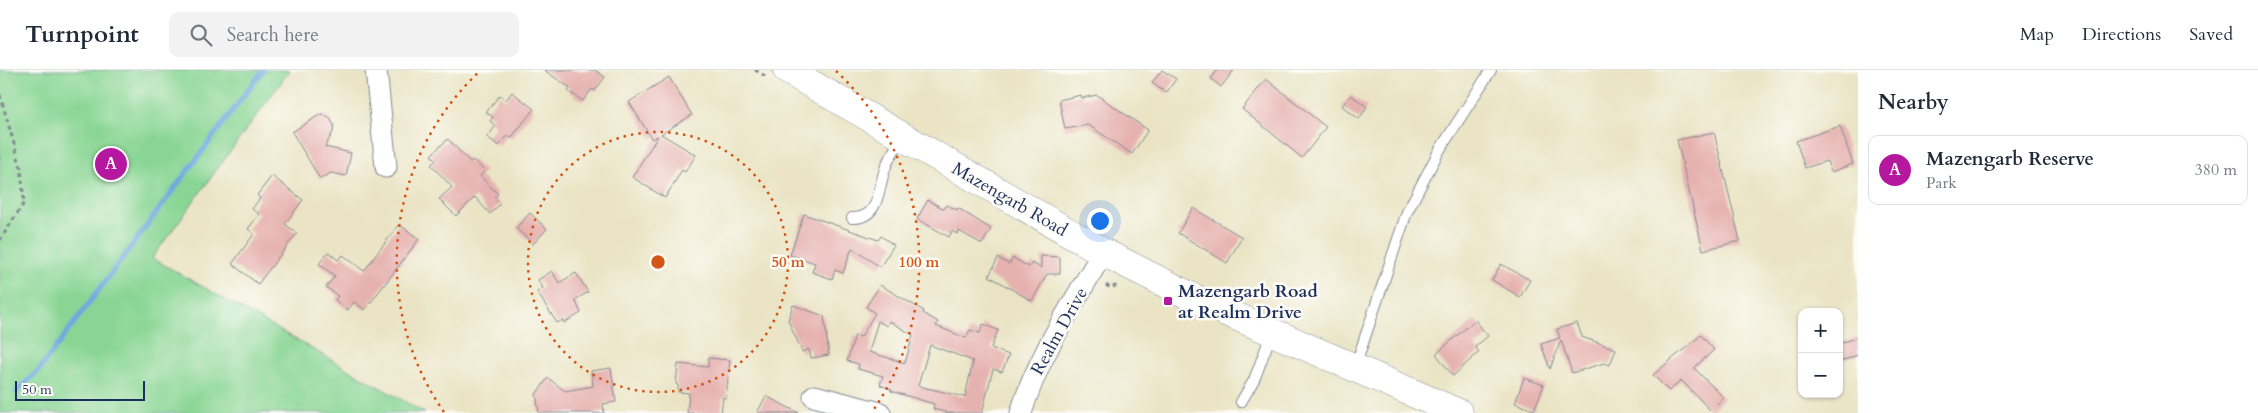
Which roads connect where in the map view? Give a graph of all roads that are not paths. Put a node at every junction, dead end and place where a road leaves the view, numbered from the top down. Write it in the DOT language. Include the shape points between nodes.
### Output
graph roads {
  1 [pos="376,70"];
  2 [pos="787,70"];
  3 [pos="1491,70"];
  4 [pos="902,137"];
  5 [pos="386,167"];
  6 [pos="852,218"];
  7 [pos="1103,252"];
  8 [pos="1273,331"];
  9 [pos="1354,368"];
  10 [pos="814,396"];
  11 [pos="1241,402"];
  12 [pos="880,413"];
  13 [pos="1021,413"];
  14 [pos="1459,413"];
  1 -- 5 [label="street"];
  2 -- 4 [label="main road, Mazengarb Road"];
  3 -- 9 [label="lane" via="1439,151 1407,212"];
  4 -- 6 [label="lane" via="885,168 877,202 866,215"];
  4 -- 7 [label="main road, Mazengarb Road"];
  7 -- 8 [label="main road, Mazengarb Road" via="1196,299"];
  7 -- 13 [label="street, Realm Drive" via="1042,359"];
  8 -- 9 [label="main road, Mazengarb Road"];
  8 -- 11 [label="lane" via="1254,380"];
  9 -- 14 [label="main road, Mazengarb Road"];
  10 -- 12 [label="street"];
}
